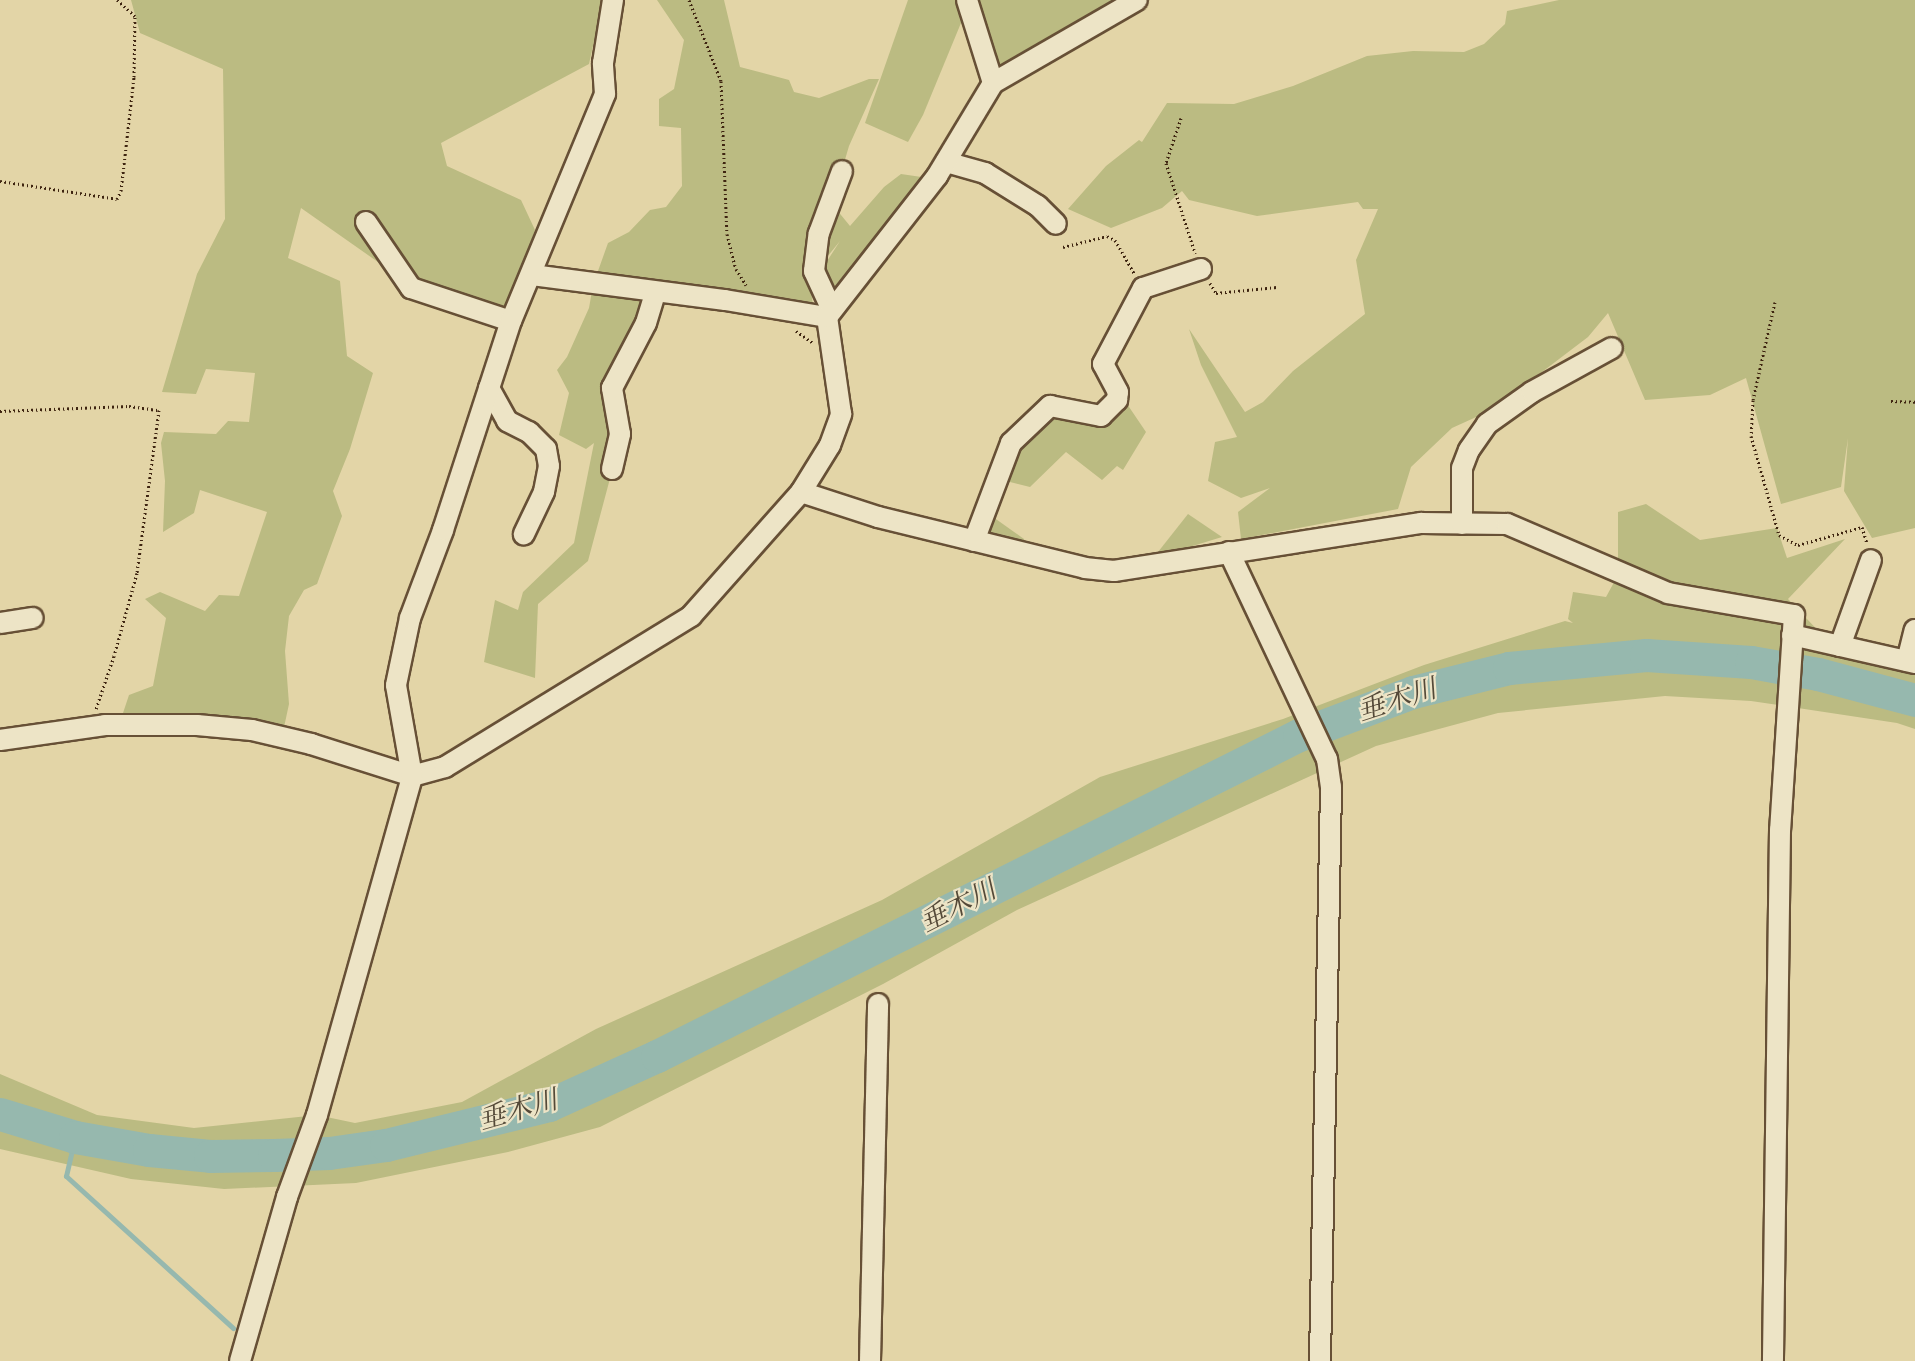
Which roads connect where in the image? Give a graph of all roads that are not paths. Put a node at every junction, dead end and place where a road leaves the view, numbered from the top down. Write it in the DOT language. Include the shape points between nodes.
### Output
graph roads {
  1 [pos="613,0"];
  2 [pos="967,0"];
  3 [pos="1137,0"];
  4 [pos="993,83"];
  5 [pos="946,162"];
  6 [pos="842,171"];
  7 [pos="366,222"];
  8 [pos="1056,224"];
  9 [pos="1201,269"];
  10 [pos="532,275"];
  11 [pos="654,292"];
  12 [pos="830,314"];
  13 [pos="511,321"];
  14 [pos="1612,348"];
  15 [pos="489,388"];
  16 [pos="612,469"];
  17 [pos="801,492"];
  18 [pos="1462,524"];
  19 [pos="524,534"];
  20 [pos="974,541"];
  21 [pos="1229,552"];
  22 [pos="1871,560"];
  23 [pos="33,618"];
  24 [pos="0,623"];
  25 [pos="1915,630"];
  26 [pos="1792,635"];
  27 [pos="1840,646"];
  28 [pos="1911,662"];
  29 [pos="0,740"];
  30 [pos="412,776"];
  31 [pos="878,1004"];
  32 [pos="240,1361"];
  33 [pos="870,1361"];
  34 [pos="1320,1361"];
  35 [pos="1773,1361"];
  1 -- 10 [label="street" via="603,63 605,94"];
  2 -- 4 [label="street"];
  3 -- 4 [label="street"];
  4 -- 5 [label="street"];
  5 -- 8 [label="street" via="985,173 1038,206"];
  5 -- 12 [label="street"];
  6 -- 12 [label="street" via="819,233 814,271"];
  7 -- 13 [label="street" via="411,288"];
  9 -- 20 [label="street" via="1143,288 1103,364 1118,392 1117,400 1101,416 1050,406 1011,443"];
  10 -- 11 [label="street"];
  10 -- 13 [label="street"];
  11 -- 12 [label="street"];
  11 -- 16 [label="street" via="646,323 612,388 620,434"];
  12 -- 17 [label="street" via="840,414 830,445"];
  13 -- 15 [label="street"];
  14 -- 18 [label="street" via="1532,392 1487,424 1468,450 1462,468"];
  15 -- 19 [label="street" via="507,421 528,432 546,449 549,466 544,492"];
  15 -- 30 [label="street" via="410,618 396,685"];
  17 -- 20 [label="street" via="878,517"];
  17 -- 30 [label="street" via="691,616 445,767"];
  18 -- 21 [label="street" via="1421,523"];
  18 -- 26 [label="street" via="1508,524 1668,593 1794,615"];
  20 -- 21 [label="street" via="1085,568 1114,571"];
  21 -- 34 [label="street" via="1327,759 1331,788"];
  22 -- 27 [label="street"];
  23 -- 24 [label="street"];
  25 -- 28 [label="street"];
  26 -- 27 [label="street"];
  26 -- 35 [label="street" via="1780,830"];
  27 -- 28 [label="street"];
  29 -- 30 [label="street" via="90,727 197,725 252,730"];
  30 -- 32 [label="street" via="317,1115 287,1197"];
  31 -- 33 [label="street"];
}
